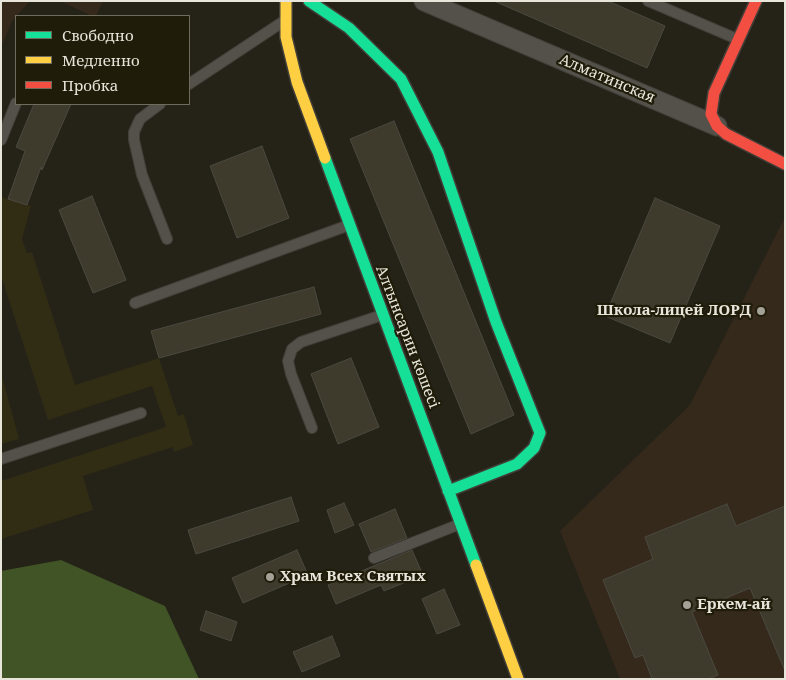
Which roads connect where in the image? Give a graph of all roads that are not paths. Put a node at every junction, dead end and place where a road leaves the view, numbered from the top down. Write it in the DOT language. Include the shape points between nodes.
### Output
graph roads {
  1 [pos="286,1"];
  2 [pos="309,1"];
  3 [pos="424,1"];
  4 [pos="648,1"];
  5 [pos="756,1"];
  6 [pos="285,20"];
  7 [pos="738,39"];
  8 [pos="190,83"];
  9 [pos="15,105"];
  10 [pos="159,105"];
  11 [pos="717,126"];
  12 [pos="1,140"];
  13 [pos="785,164"];
  14 [pos="349,225"];
  15 [pos="167,239"];
  16 [pos="135,303"];
  17 [pos="383,315"];
  18 [pos="141,413"];
  19 [pos="312,428"];
  20 [pos="1,459"];
  21 [pos="448,491"];
  22 [pos="461,524"];
  23 [pos="374,558"];
  24 [pos="518,679"];
  1 -- 6 [label="street, Алтынсарин көшесі"];
  2 -- 21 [label="street" via="350,28 401,80 438,152 496,322 540,432 534,448 517,464"];
  3 -- 11 [label="street, Алматинская"];
  4 -- 7 [label="lane"];
  5 -- 7 [label="street"];
  6 -- 8 [label="lane"];
  6 -- 14 [label="street, Алтынсарин көшесі" via="297,82"];
  7 -- 11 [label="street" via="710,105"];
  9 -- 12 [label="lane"];
  10 -- 15 [label="lane" via="140,119 134,140 142,175"];
  11 -- 13 [label="street, Алматинская" via="726,134"];
  14 -- 16 [label="lane"];
  14 -- 17 [label="street, Алтынсарин көшесі"];
  17 -- 19 [label="lane" via="300,342 292,349 288,361 291,374"];
  17 -- 21 [label="street, Алтынсарин көшесі"];
  18 -- 20 [label="lane"];
  21 -- 22 [label="street, Алтынсарин көшесі"];
  22 -- 23 [label="lane"];
  22 -- 24 [label="street, Алтынсарин көшесі"];
}
